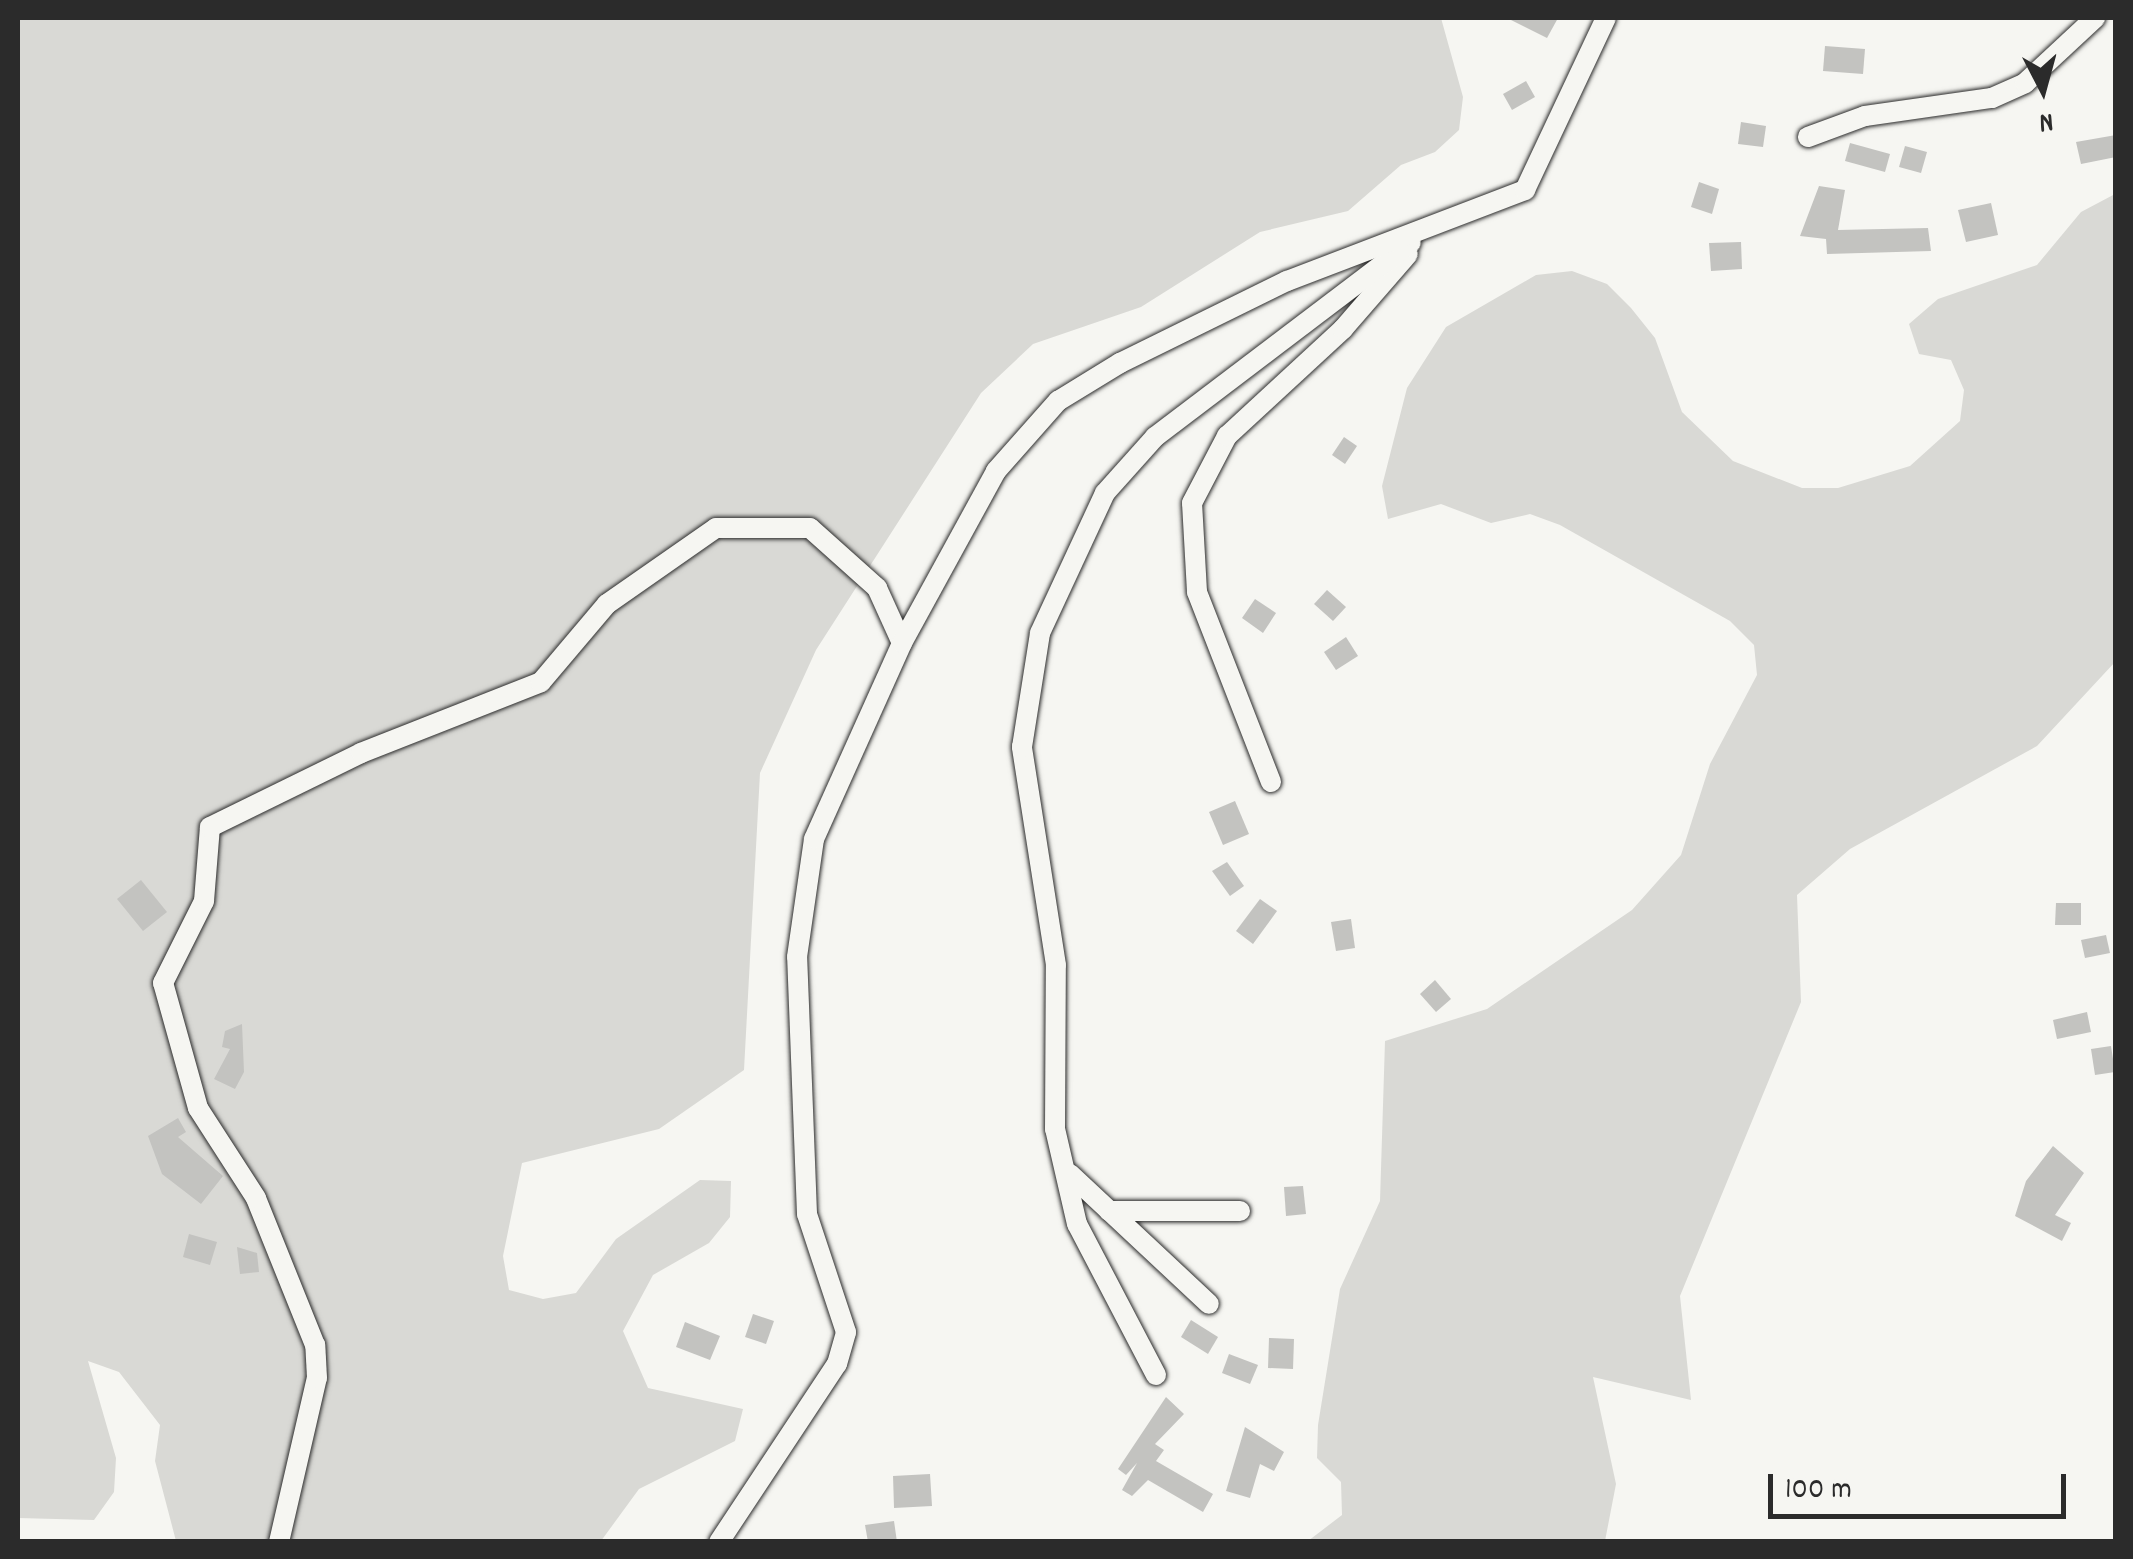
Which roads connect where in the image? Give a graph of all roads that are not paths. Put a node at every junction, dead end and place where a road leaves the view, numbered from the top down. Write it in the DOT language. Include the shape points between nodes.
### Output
graph roads {
  1 [pos="1606,18"];
  2 [pos="2095,18"];
  3 [pos="1808,138"];
  4 [pos="1421,236"];
  5 [pos="902,644"];
  6 [pos="1271,782"];
  7 [pos="1069,1173"];
  8 [pos="1108,1212"];
  9 [pos="1240,1212"];
  10 [pos="1209,1304"];
  11 [pos="1156,1375"];
  12 [pos="279,1542"];
  13 [pos="718,1542"];
  1 -- 4 [label="street" via="1525,190"];
  2 -- 3 [label="street" via="2024,83 1992,98 1865,116"];
  4 -- 5 [label="street" via="1287,282 1058,402 996,470"];
  4 -- 6 [label="street" via="1380,292 1227,436 1200,474 1196,592"];
  4 -- 7 [label="street" via="1155,437 1104,493 1068,556 1040,633 1022,748 1056,965 1052,1107"];
  5 -- 12 [label="street" via="876,588 810,528 716,528 607,604 541,682 362,753 210,827 204,901 163,983 198,1108 256,1198 315,1345 317,1378"];
  5 -- 13 [label="street" via="820,817 797,957 807,1214 843,1313 844,1348"];
  7 -- 8 [label="street"];
  7 -- 11 [label="street" via="1077,1224"];
  8 -- 9 [label="street"];
  8 -- 10 [label="street"];
}
